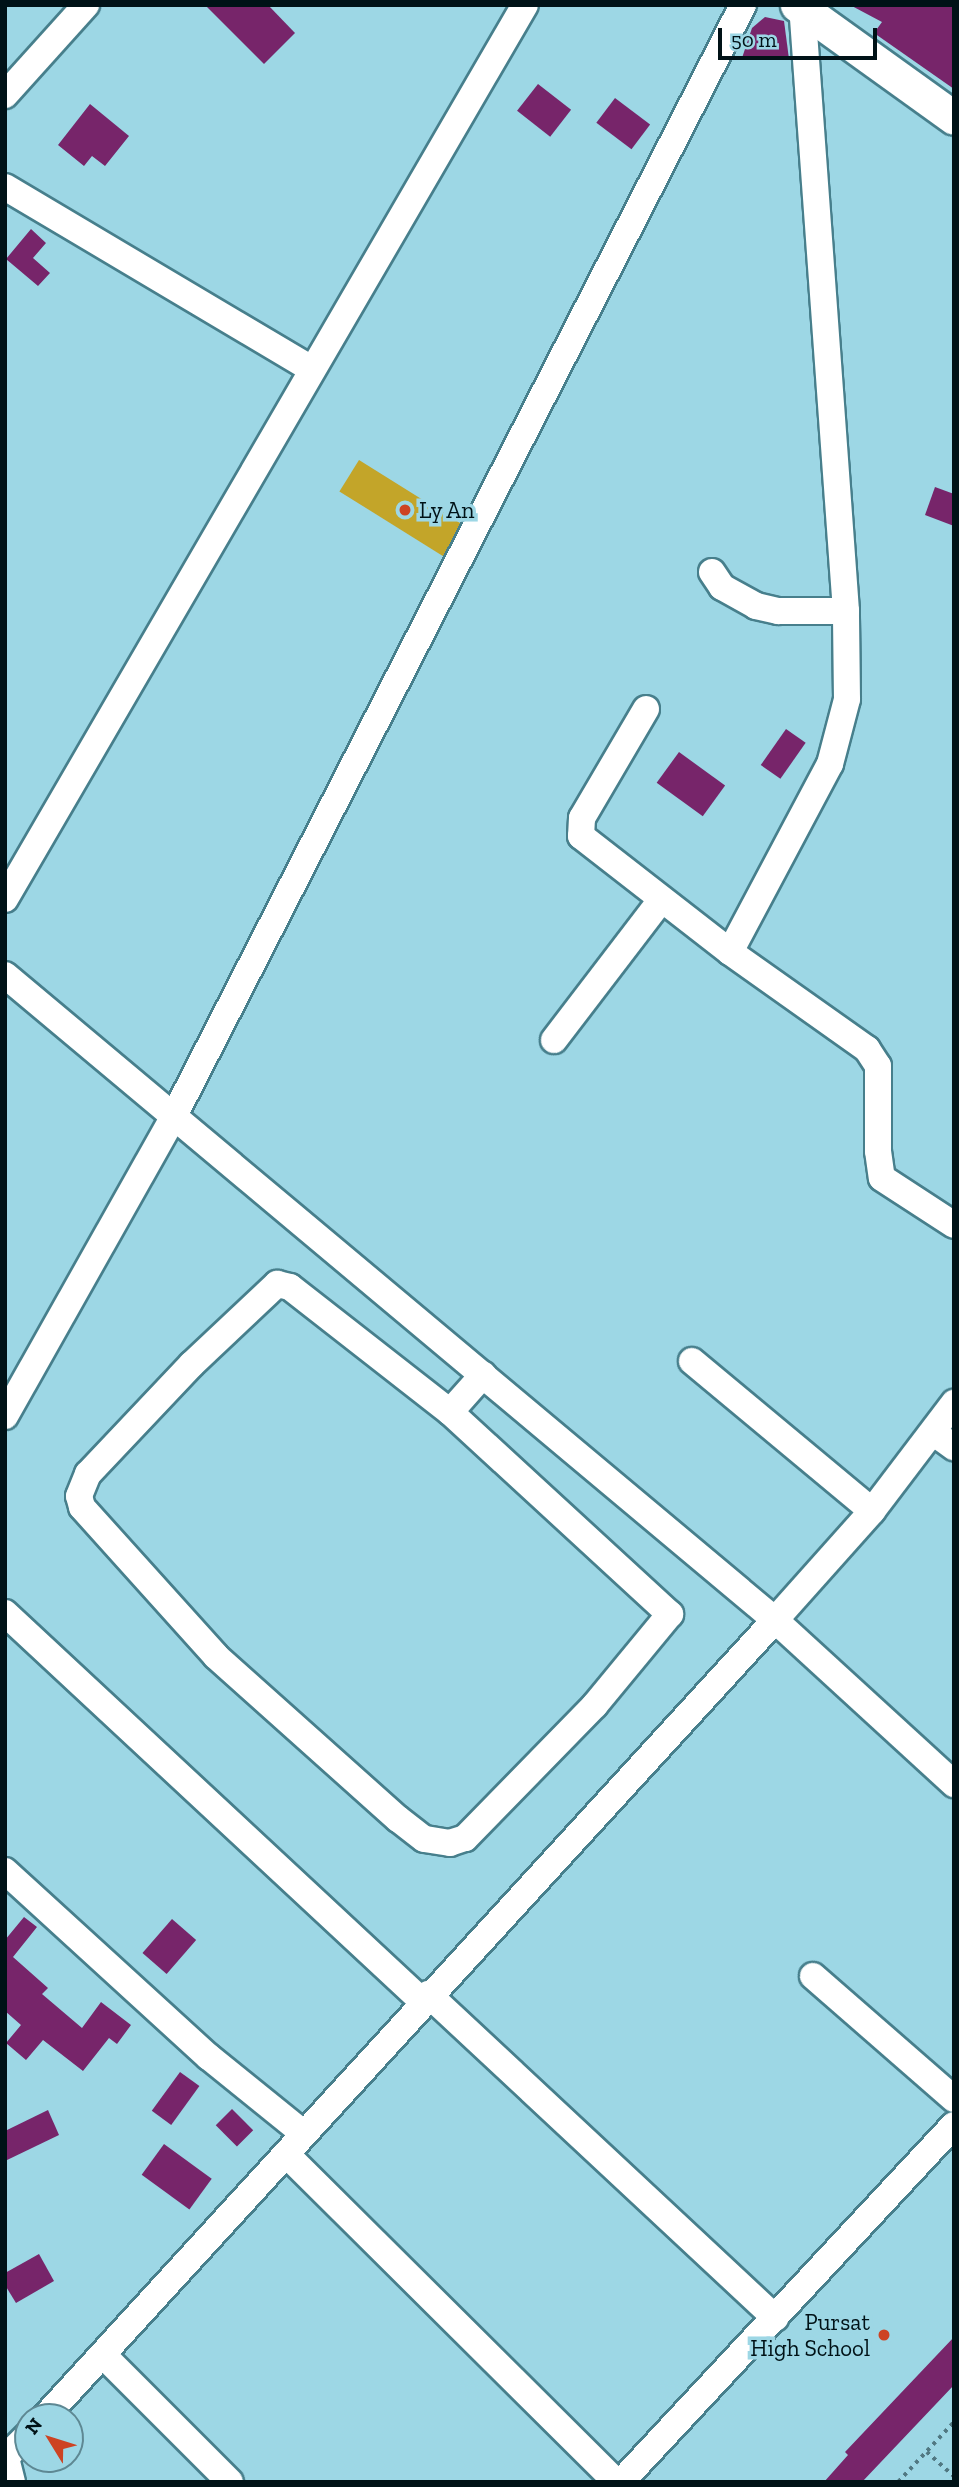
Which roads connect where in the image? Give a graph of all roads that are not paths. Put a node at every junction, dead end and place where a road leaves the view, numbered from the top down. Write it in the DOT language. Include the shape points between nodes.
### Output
graph roads {
  1 [pos="86,5"];
  2 [pos="525,5"];
  3 [pos="743,5"];
  4 [pos="800,7"];
  5 [pos="5,95"];
  6 [pos="954,118"];
  7 [pos="5,187"];
  8 [pos="311,369"];
  9 [pos="712,572"];
  10 [pos="846,611"];
  11 [pos="646,709"];
  12 [pos="5,899"];
  13 [pos="661,900"];
  14 [pos="730,952"];
  15 [pos="5,975"];
  16 [pos="554,1040"];
  17 [pos="175,1114"];
  18 [pos="954,1225"];
  19 [pos="692,1361"];
  20 [pos="483,1375"];
  21 [pos="954,1403"];
  22 [pos="450,1412"];
  23 [pos="5,1416"];
  24 [pos="944,1440"];
  25 [pos="872,1511"];
  26 [pos="5,1612"];
  27 [pos="775,1620"];
  28 [pos="954,1784"];
  29 [pos="5,1871"];
  30 [pos="813,1976"];
  31 [pos="425,1998"];
  32 [pos="954,2099"];
  33 [pos="954,2125"];
  34 [pos="304,2134"];
  35 [pos="286,2154"];
  36 [pos="776,2318"];
  37 [pos="104,2356"];
  38 [pos="59,2403"];
  39 [pos="6,2456"];
  40 [pos="12,2482"];
  41 [pos="230,2482"];
  42 [pos="618,2482"];
  1 -- 5 [label="street"];
  2 -- 8 [label="street"];
  3 -- 17 [label="street"];
  4 -- 6 [label="main road"];
  4 -- 10 [label="street"];
  7 -- 8 [label="street"];
  8 -- 12 [label="street"];
  9 -- 10 [label="street" via="722,587 756,606 778,611"];
  10 -- 14 [label="street" via="847,699 830,764"];
  11 -- 13 [label="street" via="582,818 581,836"];
  13 -- 14 [label="street"];
  13 -- 16 [label="street"];
  14 -- 18 [label="street" via="867,1049 878,1066 882,1178"];
  15 -- 17 [label="street"];
  17 -- 20 [label="street"];
  17 -- 23 [label="street"];
  19 -- 25 [label="street"];
  20 -- 22 [label="street"];
  20 -- 27 [label="street"];
  21 -- 24 [label="street"];
  22 -- 22 [label="street" via="290,1287 277,1284 182,1374 89,1474 79,1496 88,1518 216,1656 398,1819 424,1839 450,1843 465,1838 594,1705 670,1614"];
  24 -- 25 [label="street"];
  25 -- 27 [label="street"];
  26 -- 31 [label="street"];
  27 -- 28 [label="street"];
  27 -- 31 [label="street"];
  29 -- 34 [label="street" via="209,2057"];
  30 -- 32 [label="street"];
  31 -- 34 [label="street"];
  31 -- 36 [label="street"];
  33 -- 36 [label="street"];
  34 -- 35 [label="street"];
  35 -- 37 [label="street"];
  35 -- 42 [label="street"];
  36 -- 42 [label="street"];
  37 -- 38 [label="street"];
  37 -- 41 [label="street"];
  39 -- 40 [label="street"];
}
